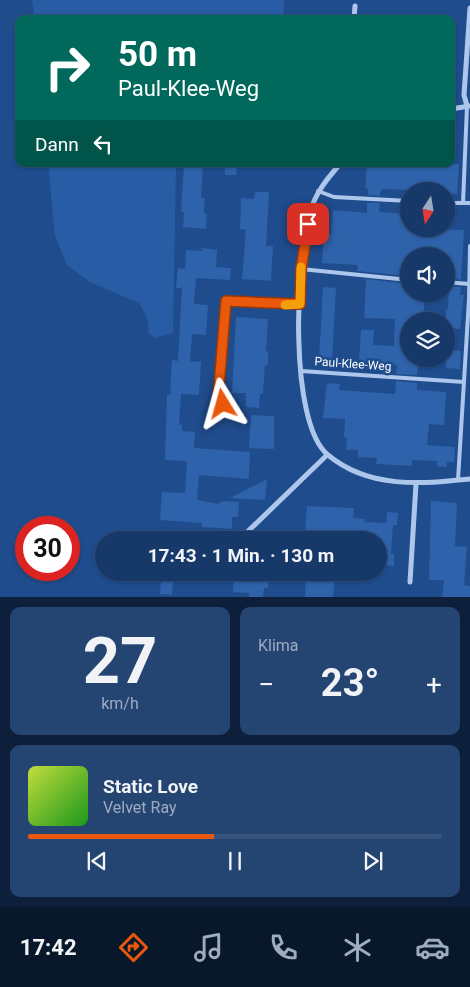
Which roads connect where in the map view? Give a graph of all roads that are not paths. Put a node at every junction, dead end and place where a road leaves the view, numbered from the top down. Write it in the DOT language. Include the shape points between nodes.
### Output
graph roads {
  1 [pos="355,6"];
  2 [pos="470,8"];
  3 [pos="354,15"];
  4 [pos="469,106"];
  5 [pos="455,108"];
  6 [pos="338,167"];
  7 [pos="318,191"];
  8 [pos="400,201"];
  9 [pos="455,203"];
  10 [pos="463,203"];
  11 [pos="470,203"];
  12 [pos="470,246"];
  13 [pos="301,270"];
  14 [pos="400,279"];
  15 [pos="455,283"];
  16 [pos="469,284"];
  17 [pos="300,304"];
  18 [pos="301,371"];
  19 [pos="464,382"];
  20 [pos="223,404"];
  21 [pos="327,455"];
  22 [pos="470,479"];
  23 [pos="458,480"];
  24 [pos="416,484"];
  25 [pos="248,531"];
  26 [pos="410,582"];
  1 -- 3 [label="street"];
  2 -- 4 [label="street" via="464,95"];
  4 -- 5 [label="street"];
  4 -- 10 [label="lane"];
  6 -- 7 [label="street, Paul-Klee-Weg"];
  7 -- 8 [label="lane" via="334,197"];
  7 -- 13 [label="street, Paul-Klee-Weg" via="310,213"];
  9 -- 10 [label="lane"];
  10 -- 11 [label="lane"];
  12 -- 16 [label="lane"];
  13 -- 14 [label="lane"];
  13 -- 17 [label="street, Paul-Klee-Weg"];
  15 -- 16 [label="lane"];
  16 -- 19 [label="lane"];
  17 -- 18 [label="street, Paul-Klee-Weg"];
  17 -- 20 [label="street" via="226,301 218,398"];
  18 -- 19 [label="lane, Paul-Klee-Weg"];
  18 -- 21 [label="street, Paul-Klee-Weg" via="306,414 315,438"];
  19 -- 23 [label="lane"];
  21 -- 24 [label="street, Paul-Klee-Weg" via="367,477"];
  21 -- 25 [label="street"];
  22 -- 23 [label="street, Paul-Klee-Weg"];
  23 -- 24 [label="street, Paul-Klee-Weg"];
  24 -- 26 [label="street"];
}
